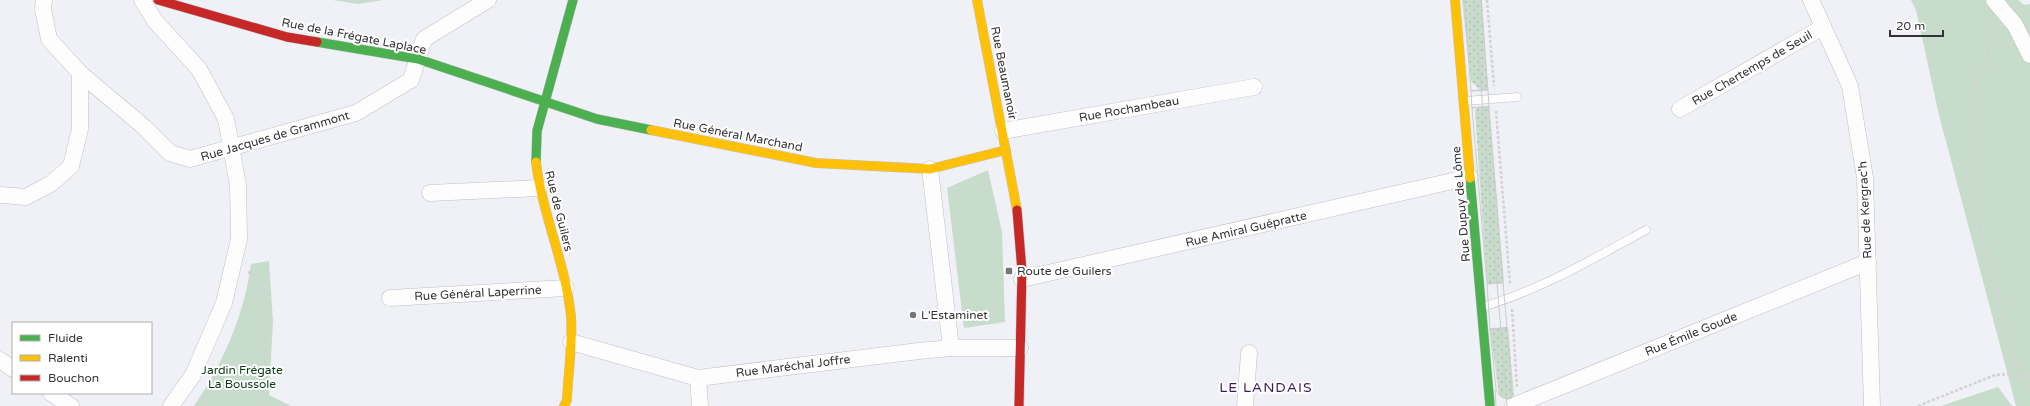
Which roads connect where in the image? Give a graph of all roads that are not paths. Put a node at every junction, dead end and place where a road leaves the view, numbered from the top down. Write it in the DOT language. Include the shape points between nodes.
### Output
graph roads {
  1 [pos="44,0"];
  2 [pos="142,0"];
  3 [pos="158,0"];
  4 [pos="488,0"];
  5 [pos="573,0"];
  6 [pos="977,0"];
  7 [pos="1455,0"];
  8 [pos="1811,0"];
  9 [pos="1995,2"];
  10 [pos="1823,27"];
  11 [pos="2030,55"];
  12 [pos="418,59"];
  13 [pos="80,73"];
  14 [pos="1254,87"];
  15 [pos="1517,98"];
  16 [pos="1464,101"];
  17 [pos="544,103"];
  18 [pos="1680,109"];
  19 [pos="1003,131"];
  20 [pos="232,149"];
  21 [pos="1006,150"];
  22 [pos="930,169"];
  23 [pos="1470,177"];
  24 [pos="539,188"];
  25 [pos="430,193"];
  26 [pos="0,195"];
  27 [pos="1646,230"];
  28 [pos="1868,262"];
  29 [pos="1022,279"];
  30 [pos="566,288"];
  31 [pos="390,298"];
  32 [pos="1481,307"];
  33 [pos="571,342"];
  34 [pos="952,348"];
  35 [pos="1020,348"];
  36 [pos="1249,353"];
  37 [pos="0,360"];
  38 [pos="12,368"];
  39 [pos="698,378"];
  40 [pos="53,394"];
  41 [pos="1516,405"];
  42 [pos="71,406"];
  43 [pos="171,406"];
  44 [pos="564,406"];
  45 [pos="700,406"];
  46 [pos="1019,406"];
  47 [pos="1245,406"];
  48 [pos="1490,406"];
  49 [pos="1872,406"];
  1 -- 13 [label="street, Rue Jacques de Grammont" via="43,9 50,39"];
  2 -- 20 [label="street" via="155,21 199,69 226,119"];
  3 -- 12 [label="street, Rue de la Frégate Laplace" via="286,37"];
  4 -- 12 [label="street, Rue Jacques de Grammont" via="424,39"];
  5 -- 17 [label="street, Rue de Guilers"];
  6 -- 19 [label="street, Rue Beaumanoir"];
  7 -- 16 [label="street, Rue Dupuy de Lôme"];
  8 -- 10 [label="street, Rue de Kergrac'h"];
  9 -- 11 [label="street" via="2015,24"];
  10 -- 18 [label="street, Rue Chertemps de Seuil"];
  10 -- 28 [label="street, Rue de Kergrac'h" via="1850,86 1866,178"];
  12 -- 17 [label="street, Rue de la Frégate Laplace"];
  12 -- 20 [label="street, Rue Jacques de Grammont" via="411,80 356,113"];
  13 -- 20 [label="street, Rue Jacques de Grammont" via="144,127 170,153 190,160"];
  13 -- 26 [label="street" via="80,129 71,166 52,183 26,197"];
  14 -- 19 [label="street, Rue Rochambeau"];
  15 -- 16 [label="lane"];
  16 -- 23 [label="street, Rue Dupuy de Lôme"];
  17 -- 22 [label="street, Rue Général Marchand" via="597,119 816,163"];
  17 -- 24 [label="street, Rue de Guilers" via="537,131 535,156"];
  19 -- 21 [label="street, Rue Beaumanoir"];
  20 -- 43 [label="street" via="238,185 239,239 233,266 224,303 193,375"];
  21 -- 22 [label="street, Rue Général Marchand"];
  21 -- 29 [label="street, Rue Beaumanoir" via="1019,224"];
  22 -- 34 [label="street"];
  23 -- 29 [label="street, Rue Amiral Guépratte"];
  23 -- 32 [label="street, Rue Dupuy de Lôme"];
  24 -- 25 [label="street"];
  24 -- 30 [label="street, Rue de Guilers"];
  27 -- 32 [label="lane" via="1576,268 1512,298"];
  28 -- 41 [label="street, Rue Émile Goude"];
  28 -- 49 [label="street, Rue de Kergrac'h"];
  29 -- 35 [label="street, Rue Beaumanoir"];
  30 -- 31 [label="street, Rue Général Laperrine"];
  30 -- 33 [label="street, Rue de Guilers" via="571,318"];
  32 -- 48 [label="street, Rue Dupuy de Lôme"];
  33 -- 39 [label="street, Rue Maréchal Joffre"];
  33 -- 44 [label="street, Rue de Guilers" via="567,400"];
  34 -- 35 [label="street, Rue Maréchal Joffre"];
  34 -- 39 [label="street, Rue Maréchal Joffre"];
  35 -- 46 [label="street, Rue Beaumanoir"];
  36 -- 47 [label="street"];
  37 -- 38 [label="street"];
  39 -- 45 [label="street"];
  40 -- 42 [label="street"];
}
